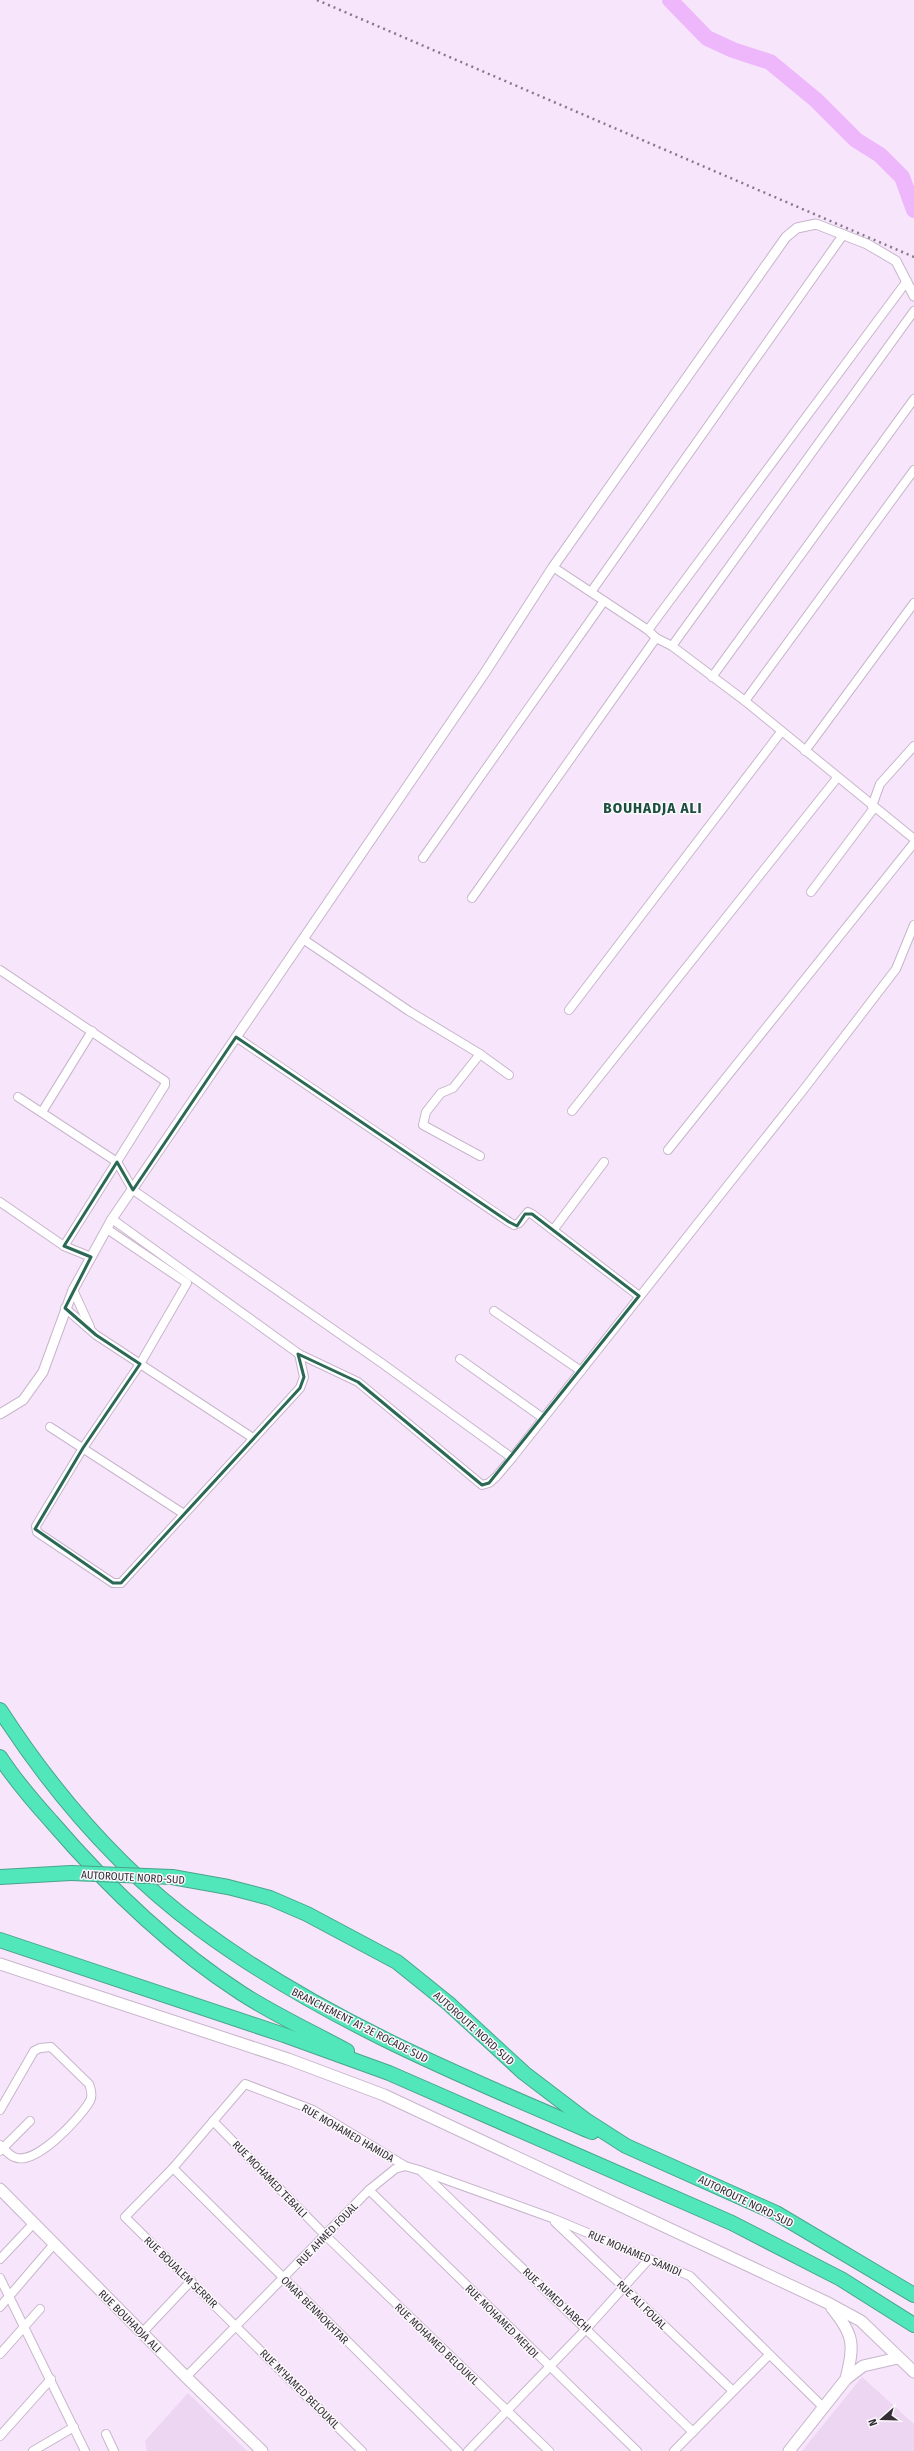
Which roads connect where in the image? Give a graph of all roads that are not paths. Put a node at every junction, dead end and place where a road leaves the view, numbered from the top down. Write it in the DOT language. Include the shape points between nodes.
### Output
graph roads {
  1 [pos="844,235"];
  2 [pos="907,281"];
  3 [pos="914,296"];
  4 [pos="914,311"];
  5 [pos="914,399"];
  6 [pos="914,470"];
  7 [pos="553,567"];
  8 [pos="591,592"];
  9 [pos="604,601"];
  10 [pos="914,603"];
  11 [pos="648,630"];
  12 [pos="656,638"];
  13 [pos="672,646"];
  14 [pos="712,677"];
  15 [pos="745,701"];
  16 [pos="781,732"];
  17 [pos="914,746"];
  18 [pos="805,751"];
  19 [pos="837,778"];
  20 [pos="873,807"];
  21 [pos="914,828"];
  22 [pos="911,837"];
  23 [pos="914,843"];
  24 [pos="423,858"];
  25 [pos="811,892"];
  26 [pos="472,898"];
  27 [pos="914,926"];
  28 [pos="303,939"];
  29 [pos="0,970"];
  30 [pos="568,1010"];
  31 [pos="92,1031"];
  32 [pos="236,1037"];
  33 [pos="480,1054"];
  34 [pos="509,1075"];
  35 [pos="18,1097"];
  36 [pos="572,1111"];
  37 [pos="42,1112"];
  38 [pos="668,1150"];
  39 [pos="480,1156"];
  40 [pos="117,1162"];
  41 [pos="604,1162"];
  42 [pos="133,1190"];
  43 [pos="0,1202"];
  44 [pos="112,1219"];
  45 [pos="107,1228"];
  46 [pos="554,1229"];
  47 [pos="64,1246"];
  48 [pos="91,1257"];
  49 [pos="73,1290"];
  50 [pos="639,1296"];
  51 [pos="65,1308"];
  52 [pos="494,1311"];
  53 [pos="92,1331"];
  54 [pos="299,1354"];
  55 [pos="460,1359"];
  56 [pos="140,1364"];
  57 [pos="581,1371"];
  58 [pos="0,1414"];
  59 [pos="543,1418"];
  60 [pos="50,1427"];
  61 [pos="253,1438"];
  62 [pos="83,1448"];
  63 [pos="512,1458"];
  64 [pos="184,1514"];
  65 [pos="0,1710"];
  66 [pos="0,1757"];
  67 [pos="0,1877"];
  68 [pos="0,1940"];
  69 [pos="0,1964"];
  70 [pos="389,2073"];
  71 [pos="0,2110"];
  72 [pos="30,2120"];
  73 [pos="213,2121"];
  74 [pos="626,2146"];
  75 [pos="1,2148"];
  76 [pos="405,2166"];
  77 [pos="173,2168"];
  78 [pos="419,2170"];
  79 [pos="0,2189"];
  80 [pos="369,2190"];
  81 [pos="552,2218"];
  82 [pos="34,2224"];
  83 [pos="326,2236"];
  84 [pos="54,2244"];
  85 [pos="0,2258"];
  86 [pos="649,2259"];
  87 [pos="0,2278"];
  88 [pos="284,2278"];
  89 [pos="191,2281"];
  90 [pos="624,2288"];
  91 [pos="914,2295"];
  92 [pos="9,2296"];
  93 [pos="828,2303"];
  94 [pos="0,2307"];
  95 [pos="40,2310"];
  96 [pos="914,2325"];
  97 [pos="237,2326"];
  98 [pos="23,2327"];
  99 [pos="587,2328"];
  100 [pos="142,2333"];
  101 [pos="0,2354"];
  102 [pos="769,2355"];
  103 [pos="898,2358"];
  104 [pos="549,2367"];
  105 [pos="914,2372"];
  106 [pos="186,2377"];
  107 [pos="51,2379"];
  108 [pos="846,2379"];
  109 [pos="733,2391"];
  110 [pos="823,2407"];
  111 [pos="508,2412"];
  112 [pos="74,2428"];
  113 [pos="693,2432"];
  114 [pos="106,2434"];
  115 [pos="0,2436"];
  116 [pos="33,2451"];
  117 [pos="85,2451"];
  118 [pos="114,2451"];
  119 [pos="262,2451"];
  120 [pos="362,2451"];
  121 [pos="458,2451"];
  122 [pos="468,2451"];
  123 [pos="549,2451"];
  124 [pos="637,2451"];
  125 [pos="674,2451"];
  126 [pos="789,2451"];
  1 -- 2 [label="street" via="867,244 896,261"];
  1 -- 7 [label="street" via="816,224 797,228 786,237"];
  1 -- 8 [label="street"];
  2 -- 3 [label="street"];
  2 -- 11 [label="street"];
  4 -- 13 [label="street"];
  5 -- 14 [label="street"];
  6 -- 15 [label="street"];
  7 -- 8 [label="street"];
  7 -- 28 [label="street" via="484,674"];
  8 -- 9 [label="street"];
  9 -- 11 [label="street"];
  9 -- 24 [label="street"];
  10 -- 18 [label="street"];
  11 -- 12 [label="street"];
  12 -- 13 [label="street"];
  12 -- 26 [label="street"];
  13 -- 14 [label="street"];
  14 -- 15 [label="street"];
  15 -- 16 [label="street"];
  16 -- 18 [label="street"];
  16 -- 30 [label="street"];
  17 -- 20 [label="street" via="880,784"];
  18 -- 19 [label="street"];
  19 -- 20 [label="street"];
  19 -- 36 [label="street"];
  20 -- 22 [label="street"];
  20 -- 25 [label="street"];
  21 -- 22 [label="street"];
  23 -- 38 [label="street"];
  27 -- 50 [label="street" via="896,969"];
  28 -- 32 [label="street"];
  28 -- 33 [label="street" via="408,1011"];
  29 -- 31 [label="street"];
  31 -- 37 [label="street"];
  31 -- 40 [label="street" via="165,1081 165,1085"];
  32 -- 42 [label="street"];
  32 -- 46 [label="street" via="509,1222 514,1225 519,1223 528,1212"];
  33 -- 34 [label="street"];
  33 -- 39 [label="street" via="453,1088 441,1093 426,1112 423,1125"];
  35 -- 37 [label="street"];
  37 -- 40 [label="street"];
  40 -- 42 [label="street"];
  40 -- 47 [label="street"];
  41 -- 46 [label="street"];
  42 -- 44 [label="street"];
  42 -- 63 [label="street" via="383,1364"];
  43 -- 47 [label="street"];
  44 -- 45 [label="street"];
  44 -- 54 [label="street"];
  45 -- 48 [label="street"];
  45 -- 56 [label="street" via="187,1283"];
  46 -- 50 [label="street"];
  47 -- 48 [label="street"];
  48 -- 49 [label="street"];
  49 -- 51 [label="street"];
  49 -- 53 [label="street"];
  50 -- 57 [label="street"];
  51 -- 53 [label="street"];
  51 -- 58 [label="street" via="43,1372 23,1400"];
  52 -- 57 [label="street"];
  53 -- 56 [label="street"];
  54 -- 61 [label="street" via="304,1377 300,1388"];
  54 -- 63 [label="street" via="358,1382 482,1484 493,1480"];
  55 -- 59 [label="street"];
  56 -- 61 [label="street"];
  56 -- 62 [label="street"];
  57 -- 59 [label="street"];
  59 -- 63 [label="street"];
  60 -- 62 [label="street"];
  61 -- 64 [label="street"];
  62 -- 64 [label="street"];
  62 -- 64 [label="street" via="36,1529 113,1583 121,1583"];
  65 -- 74 [label="highway, BRANCHEMENT A1-2E ROCADE SUD" via="69,1804 109,1848 198,1928 318,2006 474,2082"];
  66 -- 70 [label="highway" via="89,1865 188,1954 241,1993"];
  67 -- 74 [label="highway, AUTOROUTE NORD-SUD, bridge" via="71,1873 172,1877 270,1898 308,1914 397,1962 524,2073 587,2121"];
  68 -- 70 [label="highway"];
  69 -- 93 [label="main road" via="288,2059 384,2095"];
  70 -- 96 [label="highway" via="732,2223 841,2279"];
  71 -- 75 [label="street" via="34,2051 40,2048 51,2047 89,2084 92,2091 90,2101 60,2136 41,2151 25,2158 14,2158"];
  72 -- 75 [label="street"];
  73 -- 76 [label="street, RUE MOHAMED HAMIDA" via="245,2084 313,2110"];
  73 -- 77 [label="street"];
  73 -- 83 [label="street, RUE MOHAMED TEBAILI"];
  74 -- 91 [label="highway, AUTOROUTE NORD-SUD" via="776,2213"];
  76 -- 78 [label="street, RUE MOHAMED SAMIDI"];
  76 -- 80 [label="street, RUE AHMED FOUAL" via="395,2169"];
  77 -- 88 [label="street, OMAR BENMOKHTAR"];
  77 -- 89 [label="street, RUE BOUALEM SERRIR" via="125,2217"];
  78 -- 81 [label="street, RUE MOHAMED SAMIDI"];
  78 -- 99 [label="street, RUE AHMED HABCHI"];
  79 -- 82 [label="main road, RUE BOUHADJA ALI"];
  80 -- 83 [label="street, RUE AHMED FOUAL"];
  80 -- 104 [label="street, RUE MOHAMED MEHDI"];
  81 -- 86 [label="street, RUE MOHAMED SAMIDI"];
  81 -- 90 [label="street, RUE ALI FOUAL"];
  82 -- 84 [label="main road, RUE BOUHADJA ALI"];
  82 -- 85 [label="street"];
  83 -- 88 [label="street, RUE AHMED FOUAL"];
  83 -- 111 [label="street, RUE MOHAMED BELOUKIL"];
  84 -- 92 [label="street"];
  84 -- 100 [label="main road, RUE BOUHADJA ALI"];
  86 -- 90 [label="street"];
  86 -- 102 [label="street, RUE MOHAMED SAMIDI" via="690,2276"];
  87 -- 92 [label="street"];
  88 -- 97 [label="street, RUE AHMED FOUAL"];
  88 -- 121 [label="street, OMAR BENMOKHTAR"];
  89 -- 97 [label="street, RUE BOUALEM SERRIR"];
  89 -- 100 [label="street"];
  90 -- 99 [label="street"];
  90 -- 109 [label="street, RUE ALI FOUAL"];
  92 -- 94 [label="street"];
  92 -- 98 [label="street"];
  93 -- 103 [label="main road" via="861,2322"];
  93 -- 108 [label="main road" via="850,2333 852,2353"];
  95 -- 98 [label="street"];
  97 -- 106 [label="street, RUE AHMED FOUAL"];
  97 -- 120 [label="street, RUE M'HAMED BELOUKIL"];
  98 -- 101 [label="street"];
  98 -- 107 [label="street"];
  99 -- 104 [label="street"];
  99 -- 113 [label="street, RUE AHMED HABCHI"];
  100 -- 106 [label="main road, RUE BOUHADJA ALI"];
  102 -- 109 [label="street"];
  102 -- 110 [label="street, RUE MOHAMED SAMIDI"];
  103 -- 105 [label="main road"];
  103 -- 108 [label="main road" via="863,2366"];
  104 -- 111 [label="street"];
  104 -- 124 [label="street, RUE MOHAMED MEHDI"];
  106 -- 119 [label="main road, RUE BOUHADJA ALI"];
  107 -- 112 [label="street"];
  107 -- 115 [label="street"];
  108 -- 110 [label="main road"];
  109 -- 113 [label="street"];
  110 -- 126 [label="main road"];
  111 -- 122 [label="street"];
  111 -- 123 [label="street, RUE MOHAMED BELOUKIL"];
  112 -- 116 [label="street"];
  112 -- 117 [label="street"];
  113 -- 125 [label="street"];
  114 -- 118 [label="street"];
}
